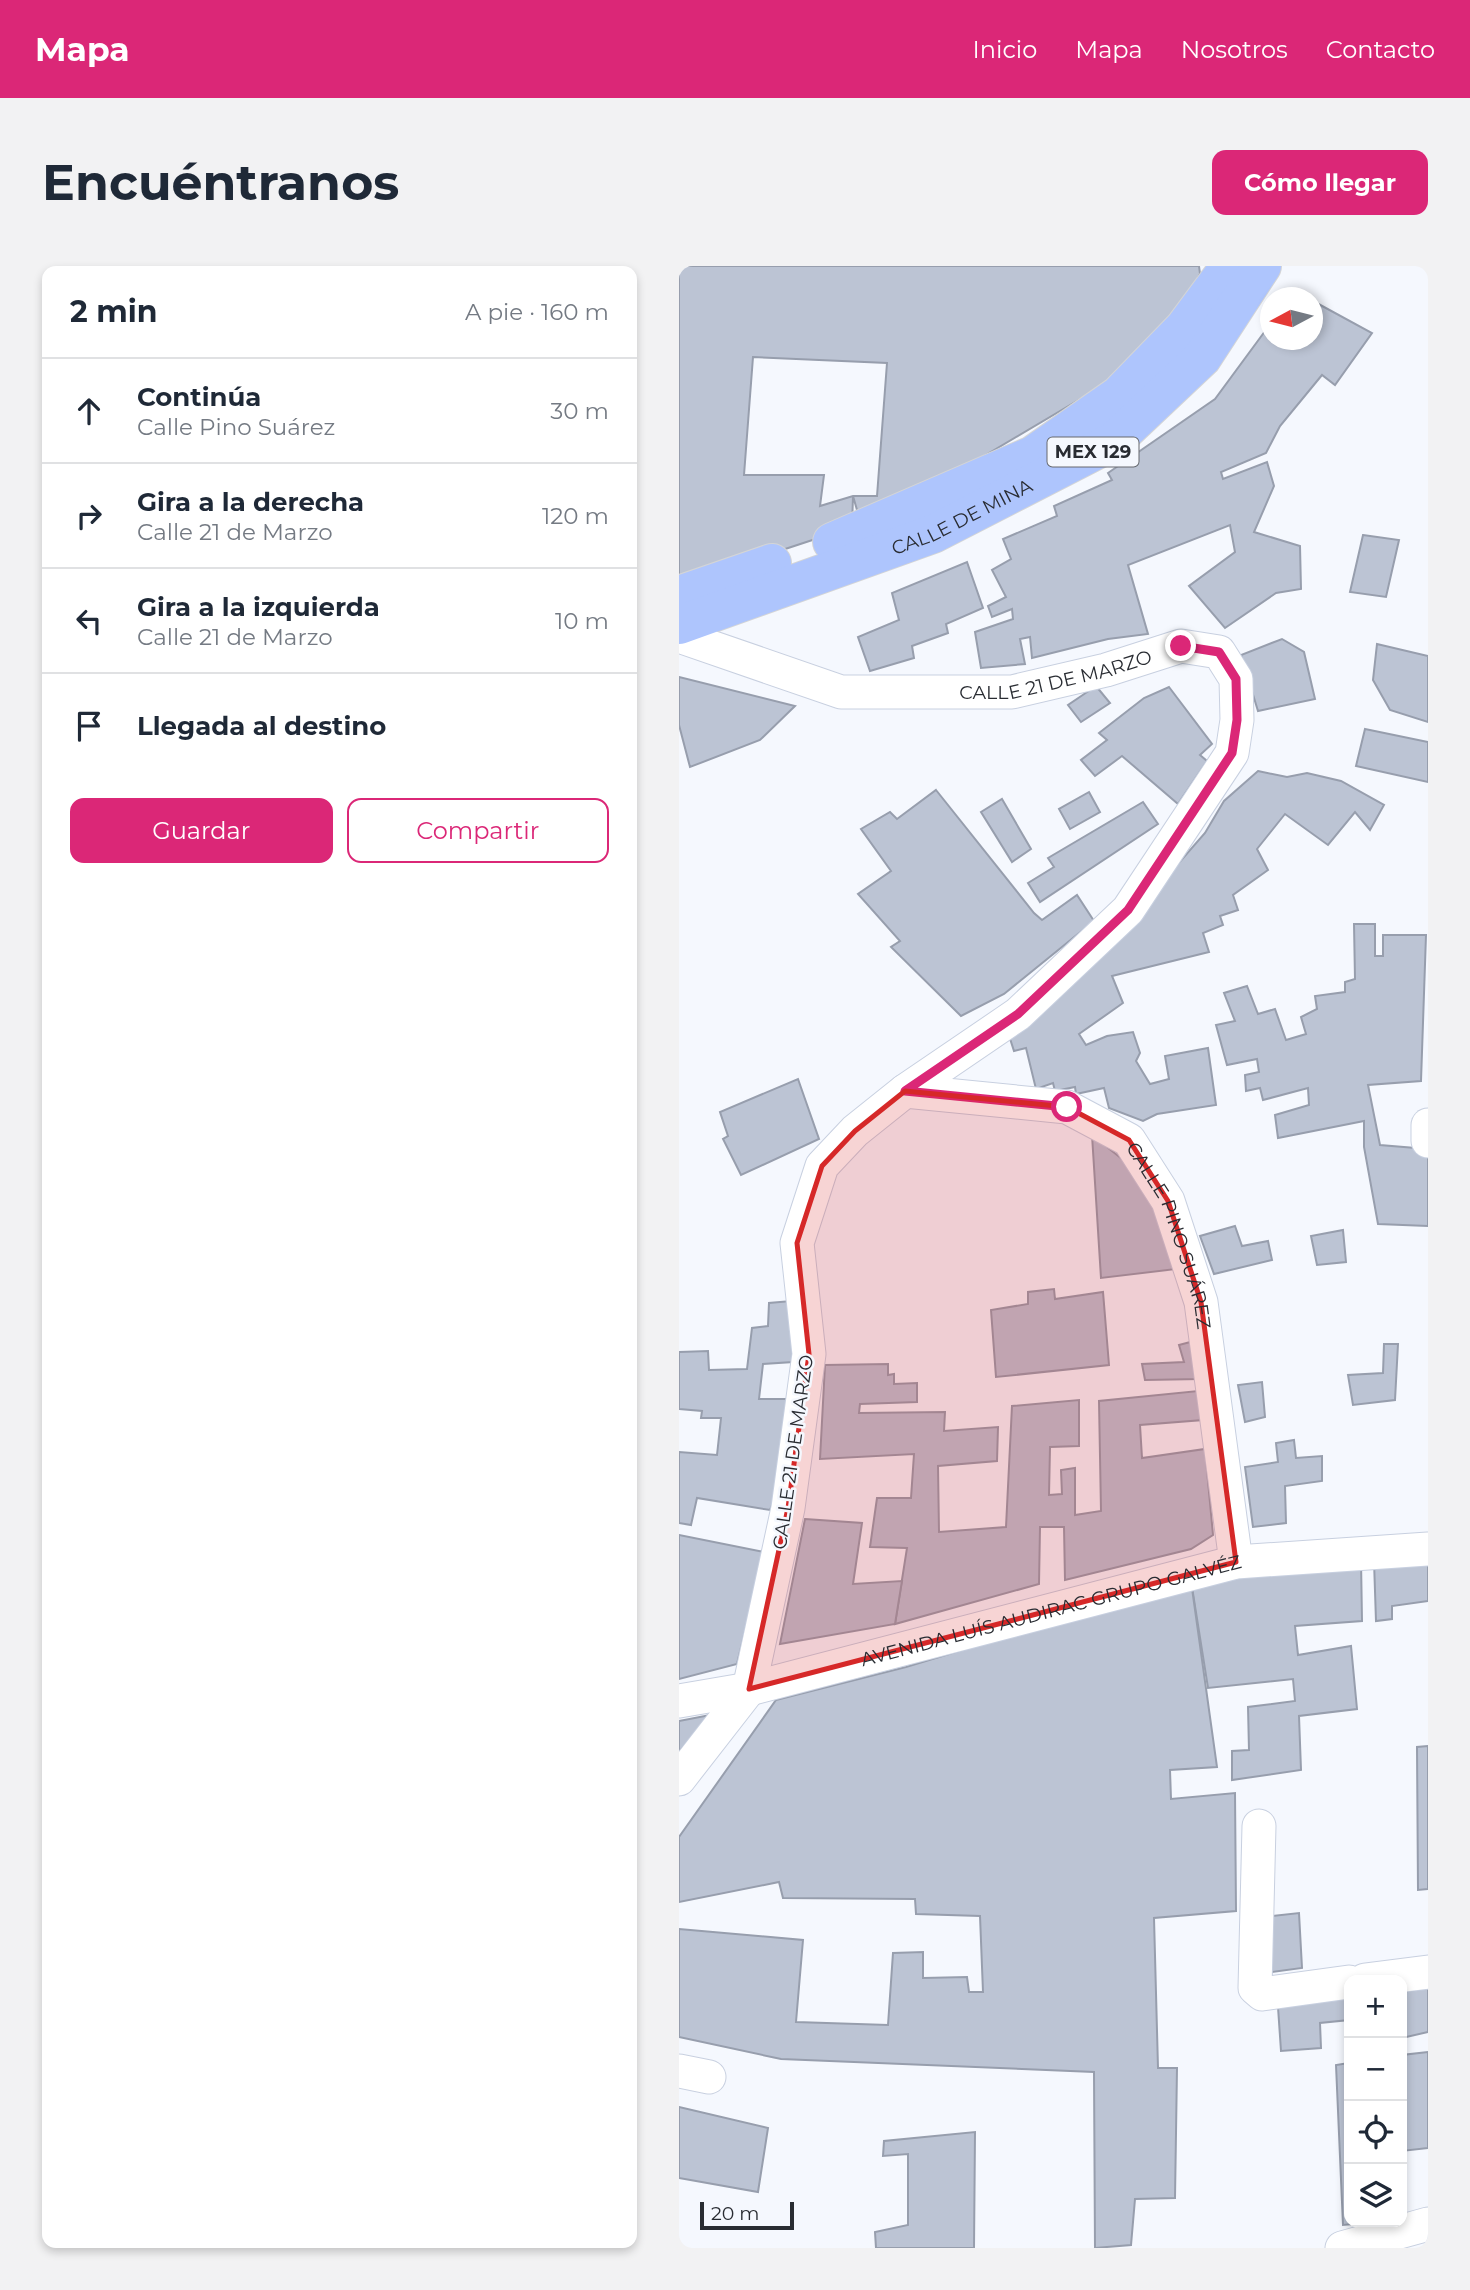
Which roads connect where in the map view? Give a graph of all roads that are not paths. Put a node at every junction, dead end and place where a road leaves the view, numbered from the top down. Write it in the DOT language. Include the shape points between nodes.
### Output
graph roads {
  1 [pos="1230,266"];
  2 [pos="1262,266"];
  3 [pos="859,546"];
  4 [pos="679,595"];
  5 [pos="679,625"];
  6 [pos="679,636"];
  7 [pos="905,1091"];
  8 [pos="1428,1125"];
  9 [pos="1428,1142"];
  10 [pos="1428,1549"];
  11 [pos="1236,1562"];
  12 [pos="748,1689"];
  13 [pos="679,1701"];
  14 [pos="679,1779"];
  15 [pos="1259,1826"];
  16 [pos="1428,1972"];
  17 [pos="1404,1975"];
  18 [pos="1344,1983"];
  19 [pos="1428,2224"];
  20 [pos="1342,2248"];
  1 -- 3 [label="main road, CALLE DE MINA / MEX 129" via="1184,328 1119,395 1033,455"];
  2 -- 3 [label="main road, CALLE DE MINA / MEX 129" via="1202,358 1114,441 933,534"];
  3 -- 4 [label="main road, MEX 129"];
  3 -- 5 [label="main road, MEX 129"];
  6 -- 7 [label="street, CALLE 21 DE MARZO" via="841,692 1012,691 1106,670 1181,646 1219,652 1236,679 1232,753 1128,910 1018,1014"];
  7 -- 11 [label="street, CALLE PINO SUÁREZ" via="1067,1107 1129,1140 1168,1201 1201,1302"];
  7 -- 12 [label="street, CALLE 21 DE MARZO" via="855,1131 822,1166 797,1243 809,1354 788,1508"];
  8 -- 9 [label="street"];
  10 -- 11 [label="street, AVENIDA LUÍS AUDIRAC GRUPO GALVÉZ"];
  11 -- 12 [label="street, AVENIDA LUÍS AUDIRAC GRUPO GALVÉZ"];
  12 -- 13 [label="street, AVENIDA LUÍS AUDIRAC GRUPO GALVÉZ"];
  12 -- 14 [label="street"];
  15 -- 18 [label="street" via="1255,1988 1262,1994"];
  16 -- 17 [label="street"];
  19 -- 20 [label="street"];
}
